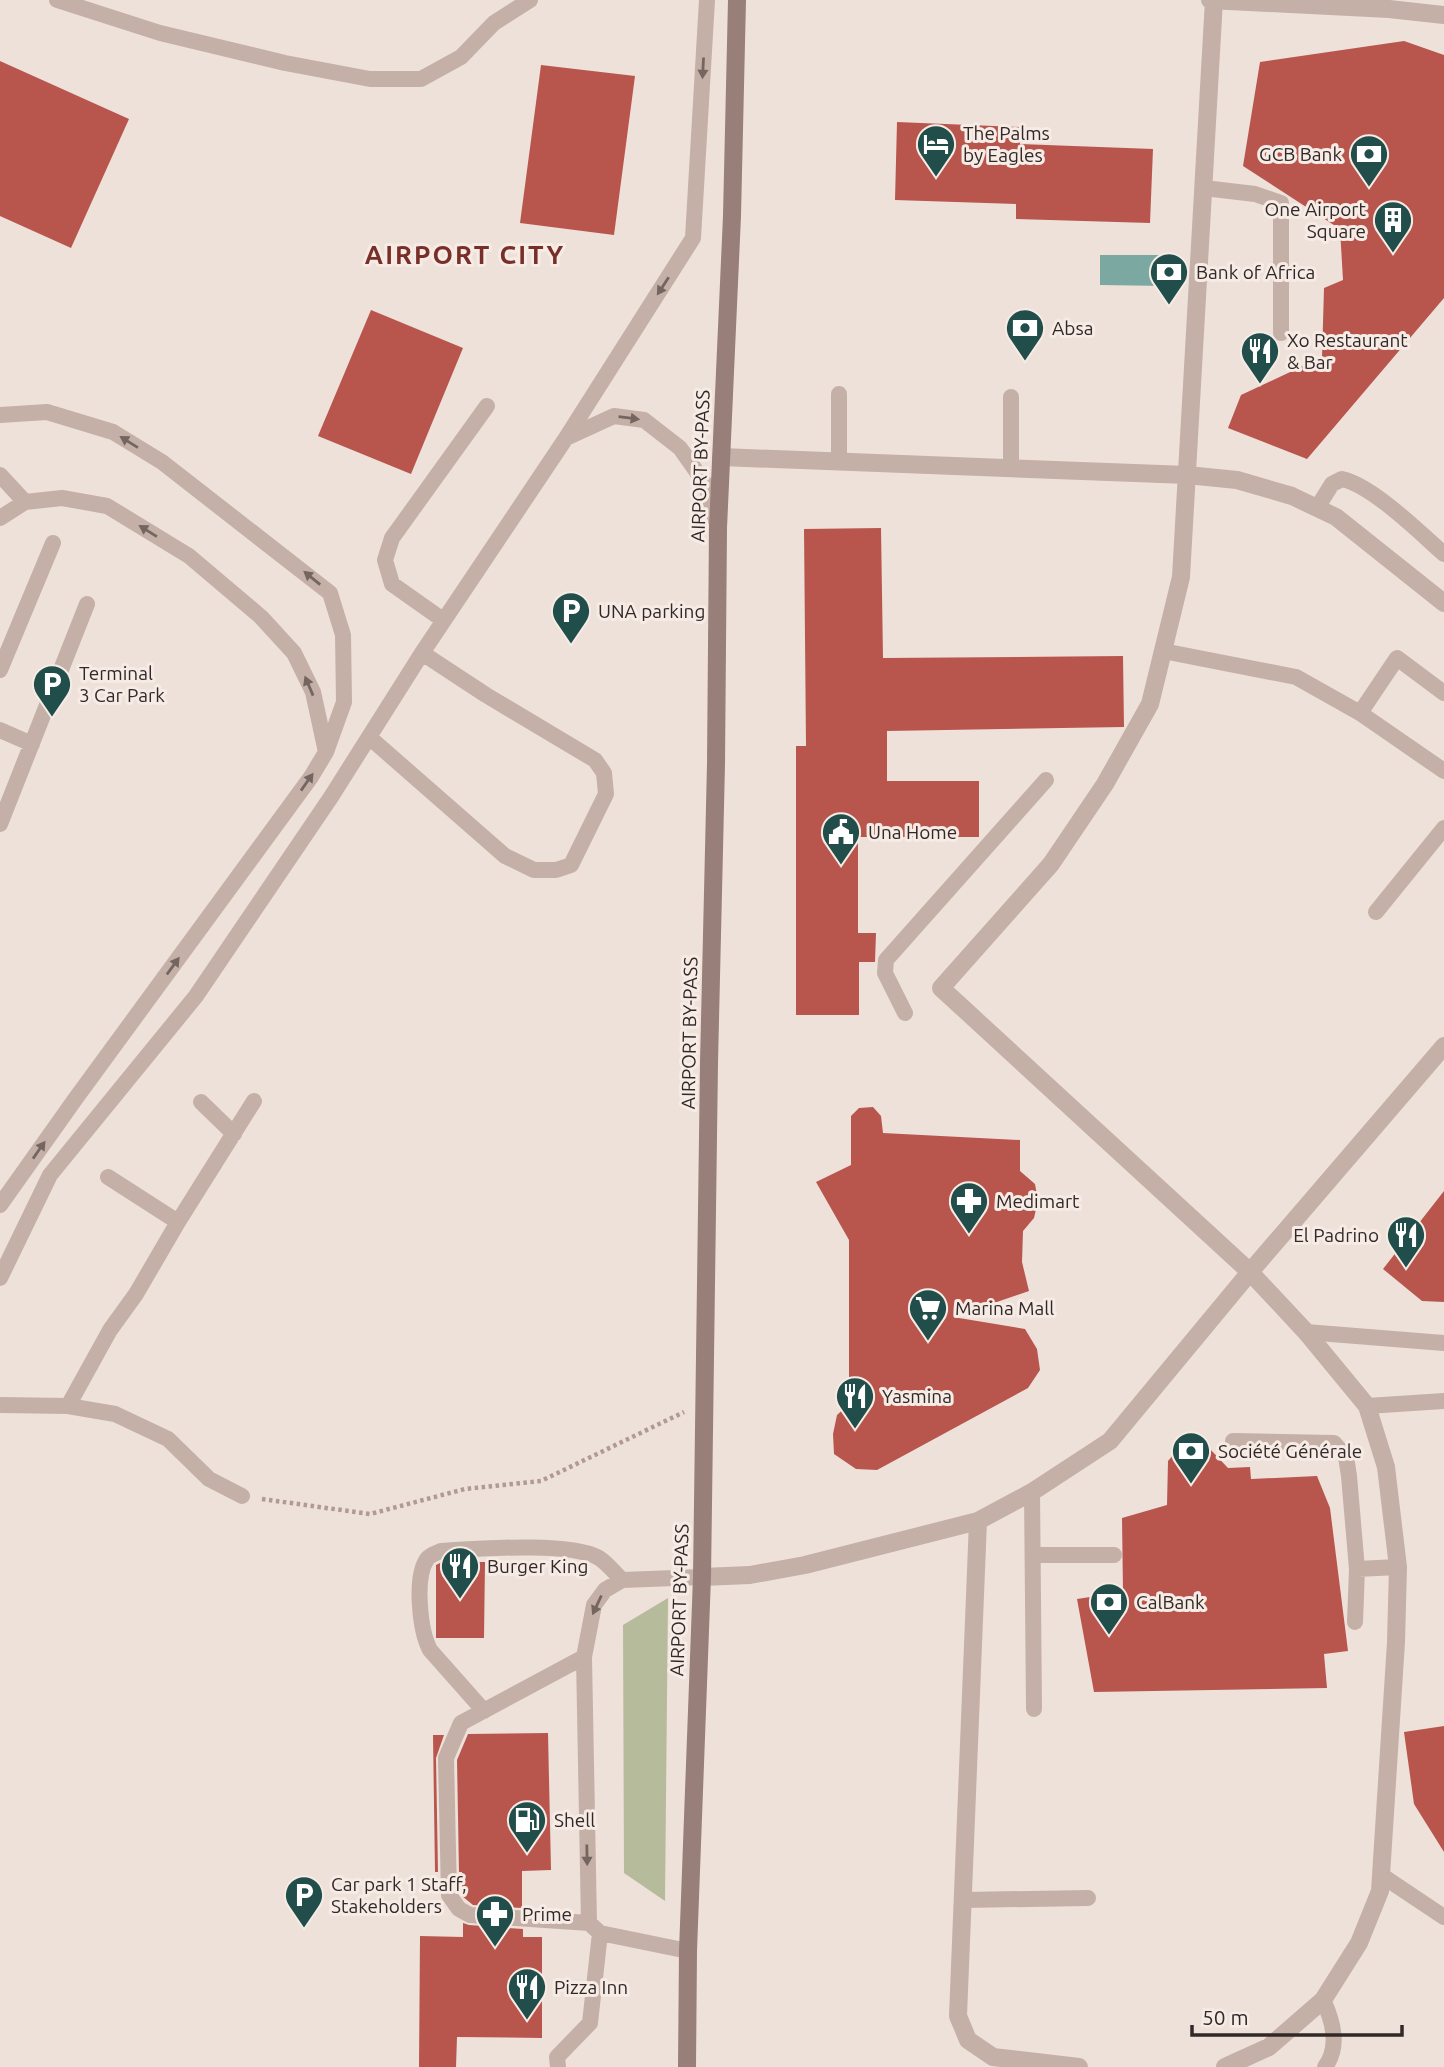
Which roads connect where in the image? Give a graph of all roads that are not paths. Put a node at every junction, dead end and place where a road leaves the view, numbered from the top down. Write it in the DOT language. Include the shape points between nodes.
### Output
graph roads {
  1 [pos="57,0"];
  2 [pos="530,0"];
  3 [pos="707,0"];
  4 [pos="737,0"];
  5 [pos="1212,0"];
  6 [pos="1444,15"];
  7 [pos="1204,188"];
  8 [pos="1281,333"];
  9 [pos="839,394"];
  10 [pos="1012,397"];
  11 [pos="487,406"];
  12 [pos="0,415"];
  13 [pos="566,438"];
  14 [pos="721,457"];
  15 [pos="839,461"];
  16 [pos="1011,468"];
  17 [pos="0,475"];
  18 [pos="1187,475"];
  19 [pos="25,502"];
  20 [pos="1317,508"];
  21 [pos="0,518"];
  22 [pos="718,528"];
  23 [pos="53,544"];
  24 [pos="1444,554"];
  25 [pos="1444,603"];
  26 [pos="87,604"];
  27 [pos="443,621"];
  28 [pos="1163,651"];
  29 [pos="422,653"];
  30 [pos="0,670"];
  31 [pos="1444,693"];
  32 [pos="1360,713"];
  33 [pos="0,730"];
  34 [pos="369,737"];
  35 [pos="32,744"];
  36 [pos="326,752"];
  37 [pos="1444,771"];
  38 [pos="1046,780"];
  39 [pos="0,824"];
  40 [pos="1444,828"];
  41 [pos="1376,912"];
  42 [pos="905,1013"];
  43 [pos="1444,1045"];
  44 [pos="254,1101"];
  45 [pos="201,1102"];
  46 [pos="234,1134"];
  47 [pos="108,1177"];
  48 [pos="0,1205"];
  49 [pos="178,1222"];
  50 [pos="1250,1272"];
  51 [pos="0,1278"];
  52 [pos="1306,1332"];
  53 [pos="1444,1343"];
  54 [pos="1444,1401"];
  55 [pos="0,1405"];
  56 [pos="68,1406"];
  57 [pos="1367,1406"];
  58 [pos="1233,1441"];
  59 [pos="1032,1492"];
  60 [pos="242,1496"];
  61 [pos="978,1521"];
  62 [pos="1032,1555"];
  63 [pos="1114,1555"];
  64 [pos="1398,1567"];
  65 [pos="1357,1569"];
  66 [pos="702,1577"];
  67 [pos="622,1580"];
  68 [pos="1355,1622"];
  69 [pos="584,1657"];
  70 [pos="1034,1709"];
  71 [pos="484,1711"];
  72 [pos="1381,1875"];
  73 [pos="1088,1898"];
  74 [pos="962,1900"];
  75 [pos="1444,1917"];
  76 [pos="594,1928"];
  77 [pos="688,1951"];
  78 [pos="1323,2000"];
  79 [pos="558,2067"];
  80 [pos="687,2067"];
  81 [pos="1079,2067"];
  82 [pos="1225,2067"];
  83 [pos="1325,2067"];
  1 -- 2 [label="lane" via="160,33 285,64 370,79 421,79 461,57 495,23"];
  3 -- 13 [label="lane, one-way" via="693,239"];
  4 -- 14 [label="main road, AIRPORT BY-PASS"];
  5 -- 6 [label="street"];
  5 -- 7 [label="street"];
  7 -- 8 [label="lane" via="1255,194 1282,203"];
  7 -- 18 [label="street"];
  9 -- 15 [label="lane"];
  10 -- 16 [label="lane"];
  11 -- 27 [label="lane" via="393,538 385,560 392,584"];
  36 -- 12 [label="lane, one-way" via="344,702 343,635 330,593 162,462 113,432 47,412"];
  13 -- 22 [label="lane, one-way" via="614,416 644,420 680,448 706,485"];
  13 -- 27 [label="lane"];
  14 -- 15 [label="street"];
  14 -- 22 [label="main road, AIRPORT BY-PASS"];
  15 -- 16 [label="street"];
  16 -- 18 [label="street"];
  17 -- 19 [label="lane"];
  18 -- 20 [label="street" via="1237,480"];
  18 -- 28 [label="street" via="1181,577"];
  19 -- 21 [label="lane"];
  36 -- 19 [label="lane, one-way" via="313,692 294,653 261,617 189,556 107,506 62,498"];
  20 -- 24 [label="lane" via="1332,484 1342,479 1355,482"];
  20 -- 25 [label="street" via="1336,517"];
  22 -- 66 [label="main road, AIRPORT BY-PASS"];
  23 -- 30 [label="lane"];
  26 -- 35 [label="lane"];
  27 -- 29 [label="lane"];
  28 -- 32 [label="lane" via="1296,677"];
  28 -- 50 [label="street" via="1150,704 1105,784 1051,864 942,988"];
  29 -- 34 [label="lane"];
  29 -- 34 [label="lane" via="595,760 604,773 606,794 571,865 534,870 505,856"];
  31 -- 32 [label="lane" via="1397,658"];
  32 -- 37 [label="lane"];
  33 -- 35 [label="lane"];
  34 -- 51 [label="lane" via="196,996 50,1175"];
  35 -- 39 [label="lane"];
  48 -- 36 [label="lane, one-way"];
  38 -- 42 [label="lane" via="886,960 885,973"];
  40 -- 41 [label="lane"];
  43 -- 50 [label="street"];
  44 -- 46 [label="lane"];
  45 -- 46 [label="lane"];
  46 -- 49 [label="lane"];
  47 -- 49 [label="lane"];
  49 -- 56 [label="lane"];
  50 -- 52 [label="street"];
  50 -- 59 [label="street" via="1110,1441"];
  52 -- 53 [label="lane"];
  52 -- 57 [label="street"];
  54 -- 57 [label="lane"];
  55 -- 56 [label="lane"];
  56 -- 60 [label="lane" via="115,1414 168,1439 209,1479"];
  57 -- 64 [label="street" via="1386,1467"];
  58 -- 65 [label="lane" via="1334,1443 1346,1457"];
  59 -- 61 [label="street"];
  59 -- 62 [label="lane"];
  61 -- 66 [label="street" via="805,1565 750,1575"];
  61 -- 74 [label="street"];
  62 -- 63 [label="lane"];
  62 -- 70 [label="lane"];
  64 -- 65 [label="lane"];
  64 -- 72 [label="street"];
  65 -- 68 [label="lane"];
  66 -- 67 [label="lane"];
  66 -- 77 [label="main road, AIRPORT BY-PASS"];
  67 -- 69 [label="lane, one-way" via="594,1605"];
  67 -- 71 [label="lane" via="598,1557 572,1550 441,1550 428,1558 421,1573 424,1640"];
  69 -- 71 [label="lane"];
  69 -- 76 [label="lane, one-way"];
  71 -- 76 [label="lane" via="461,1723 446,1758 449,1895 470,1915"];
  72 -- 75 [label="lane"];
  72 -- 78 [label="street" via="1380,1891 1359,1943"];
  73 -- 74 [label="lane"];
  74 -- 81 [label="street" via="958,2015 968,2040 993,2057"];
  76 -- 77 [label="lane"];
  76 -- 79 [label="lane" via="590,2023 557,2057"];
  77 -- 80 [label="main road, AIRPORT BY-PASS"];
  78 -- 82 [label="street" via="1269,2047"];
  78 -- 83 [label="lane" via="1333,2020 1333,2057"];
}
